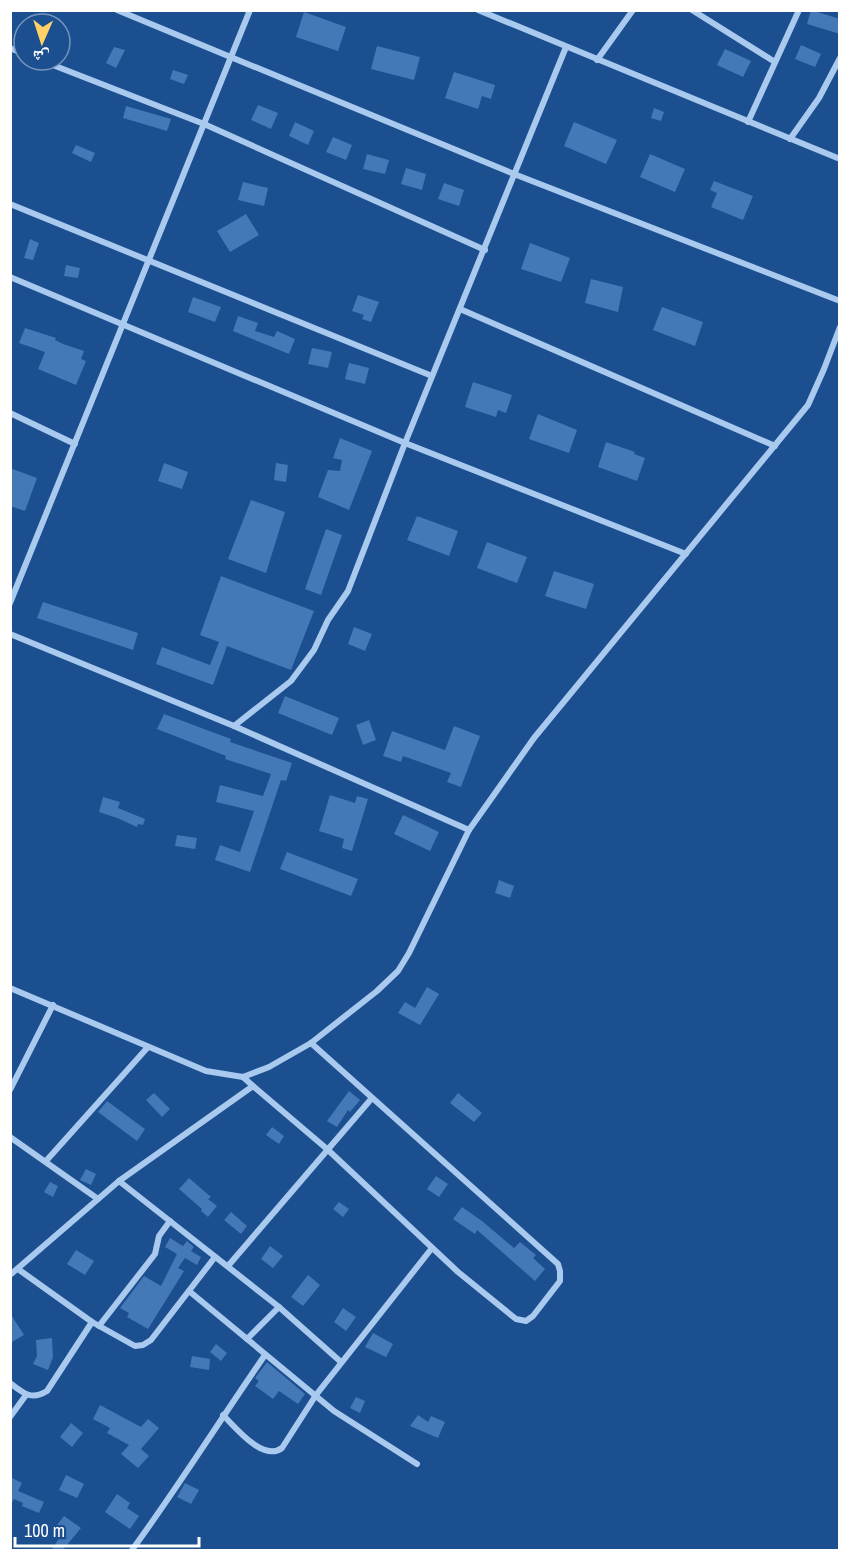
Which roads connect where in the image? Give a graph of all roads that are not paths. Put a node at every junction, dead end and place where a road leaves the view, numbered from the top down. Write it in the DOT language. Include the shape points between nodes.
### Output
graph roads {
  1 [pos="117,10"];
  2 [pos="250,10"];
  3 [pos="478,10"];
  4 [pos="633,10"];
  5 [pos="692,10"];
  6 [pos="799,10"];
  7 [pos="566,47"];
  8 [pos="231,58"];
  9 [pos="840,58"];
  10 [pos="597,60"];
  11 [pos="775,62"];
  12 [pos="71,72"];
  13 [pos="748,122"];
  14 [pos="204,124"];
  15 [pos="789,139"];
  16 [pos="840,159"];
  17 [pos="514,174"];
  18 [pos="10,204"];
  19 [pos="485,250"];
  20 [pos="149,260"];
  21 [pos="10,277"];
  22 [pos="840,301"];
  23 [pos="460,309"];
  24 [pos="124,323"];
  25 [pos="840,327"];
  26 [pos="432,376"];
  27 [pos="10,413"];
  28 [pos="405,443"];
  29 [pos="75,444"];
  30 [pos="775,446"];
  31 [pos="686,554"];
  32 [pos="10,603"];
  33 [pos="10,634"];
  34 [pos="234,726"];
  35 [pos="468,830"];
  36 [pos="10,988"];
  37 [pos="53,1005"];
  38 [pos="311,1043"];
  39 [pos="148,1047"];
  40 [pos="243,1077"];
  41 [pos="253,1086"];
  42 [pos="10,1090"];
  43 [pos="372,1098"];
  44 [pos="10,1137"];
  45 [pos="327,1149"];
  46 [pos="46,1161"];
  47 [pos="119,1180"];
  48 [pos="98,1199"];
  49 [pos="170,1221"];
  50 [pos="432,1248"];
  51 [pos="215,1257"];
  52 [pos="228,1266"];
  53 [pos="18,1269"];
  54 [pos="10,1275"];
  55 [pos="189,1291"];
  56 [pos="279,1307"];
  57 [pos="96,1324"];
  58 [pos="247,1339"];
  59 [pos="265,1355"];
  60 [pos="341,1362"];
  61 [pos="10,1383"];
  62 [pos="26,1395"];
  63 [pos="316,1395"];
  64 [pos="223,1415"];
  65 [pos="10,1417"];
  66 [pos="417,1464"];
  67 [pos="132,1551"];
  1 -- 8 [label="street"];
  2 -- 8 [label="street"];
  3 -- 7 [label="street"];
  4 -- 10 [label="street"];
  5 -- 11 [label="street"];
  6 -- 11 [label="street"];
  7 -- 10 [label="street"];
  7 -- 17 [label="street"];
  8 -- 14 [label="street"];
  8 -- 17 [label="street"];
  9 -- 15 [label="street" via="819,98"];
  10 -- 13 [label="street"];
  11 -- 13 [label="street"];
  12 -- 14 [label="street"];
  13 -- 15 [label="street"];
  14 -- 19 [label="street"];
  14 -- 20 [label="street"];
  15 -- 16 [label="street"];
  17 -- 19 [label="street"];
  17 -- 22 [label="street"];
  18 -- 20 [label="street"];
  19 -- 23 [label="street"];
  20 -- 24 [label="street"];
  20 -- 26 [label="street"];
  21 -- 24 [label="street"];
  23 -- 26 [label="street"];
  23 -- 30 [label="street"];
  24 -- 28 [label="street"];
  24 -- 29 [label="street"];
  25 -- 30 [label="street" via="808,405"];
  26 -- 28 [label="street"];
  27 -- 29 [label="street"];
  28 -- 31 [label="street"];
  28 -- 34 [label="street" via="348,591 314,650 291,681"];
  29 -- 32 [label="street"];
  30 -- 31 [label="street"];
  31 -- 35 [label="street" via="534,738"];
  33 -- 34 [label="street"];
  34 -- 35 [label="street"];
  35 -- 38 [label="street" via="398,971"];
  36 -- 37 [label="street"];
  37 -- 39 [label="street"];
  37 -- 42 [label="street"];
  38 -- 40 [label="street"];
  38 -- 43 [label="street"];
  39 -- 40 [label="street" via="206,1071"];
  39 -- 46 [label="street"];
  40 -- 41 [label="street"];
  41 -- 45 [label="street"];
  41 -- 47 [label="street"];
  43 -- 45 [label="street"];
  43 -- 50 [label="street" via="558,1264 560,1281 533,1316 516,1319"];
  44 -- 46 [label="street"];
  45 -- 50 [label="street"];
  45 -- 52 [label="street"];
  46 -- 48 [label="street"];
  47 -- 48 [label="street"];
  47 -- 49 [label="street"];
  48 -- 53 [label="street"];
  49 -- 51 [label="street"];
  49 -- 57 [label="street" via="159,1236 155,1254"];
  50 -- 60 [label="street"];
  51 -- 52 [label="street"];
  51 -- 55 [label="street"];
  52 -- 56 [label="street"];
  53 -- 54 [label="street"];
  53 -- 57 [label="street"];
  55 -- 57 [label="street" via="143,1345 135,1346"];
  55 -- 58 [label="street"];
  56 -- 58 [label="street"];
  56 -- 60 [label="street"];
  57 -- 62 [label="street" via="46,1391"];
  58 -- 59 [label="street"];
  59 -- 63 [label="street"];
  59 -- 64 [label="street"];
  60 -- 63 [label="street"];
  61 -- 62 [label="street"];
  62 -- 65 [label="street"];
  63 -- 64 [label="street" via="277,1451 258,1448"];
  63 -- 66 [label="street" via="334,1411"];
  64 -- 67 [label="street"];
}
